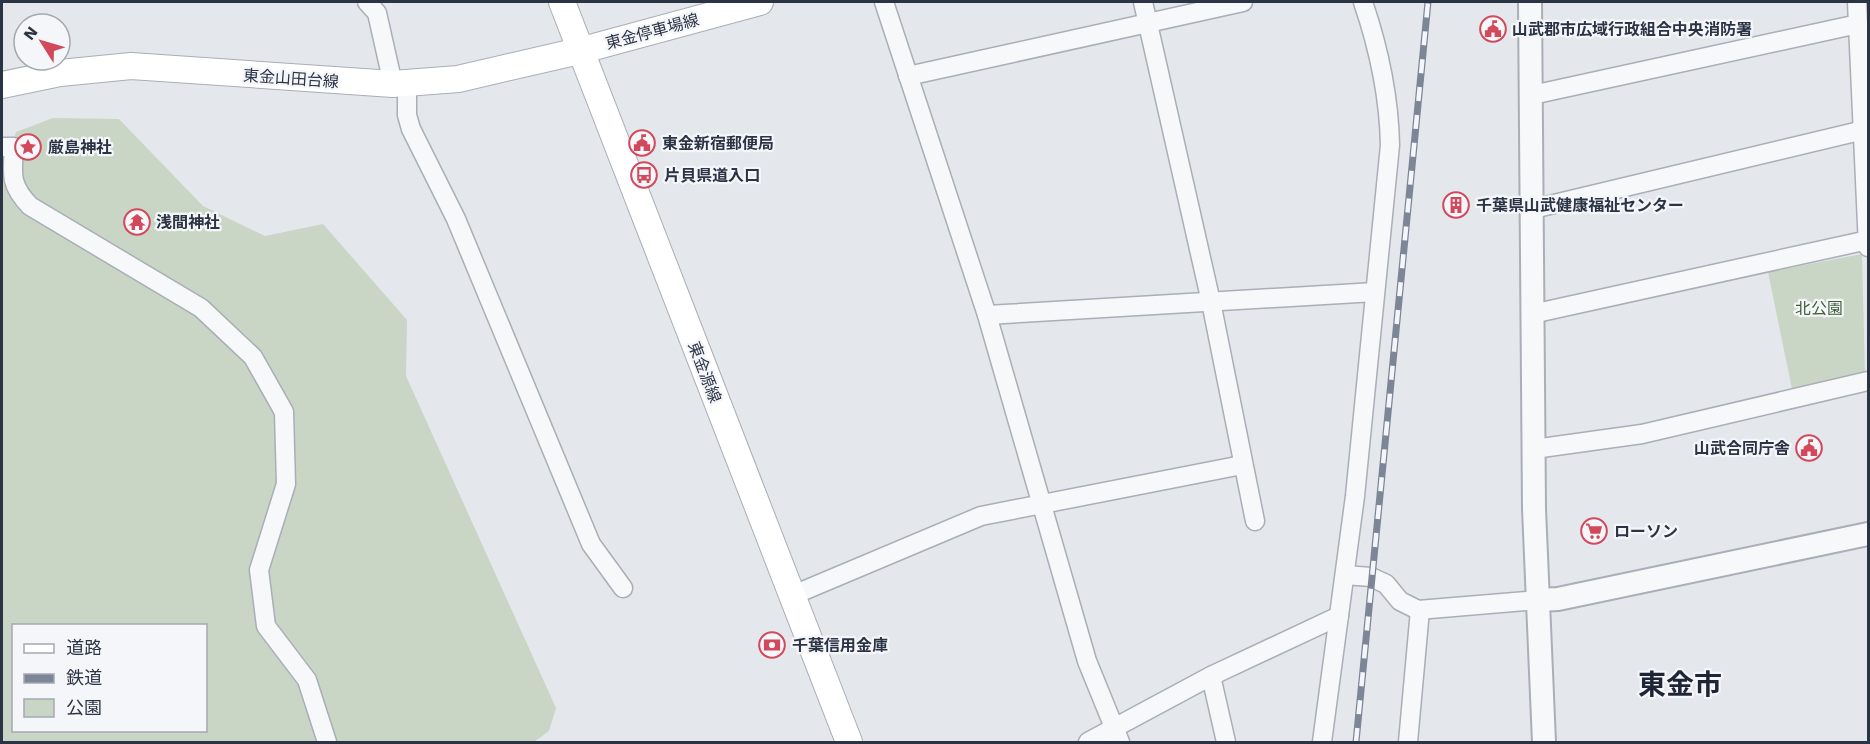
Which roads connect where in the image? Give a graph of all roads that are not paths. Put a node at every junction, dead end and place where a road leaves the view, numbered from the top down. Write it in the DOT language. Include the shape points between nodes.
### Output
graph roads {
  1 [pos="367,2"];
  2 [pos="562,2"];
  3 [pos="760,2"];
  4 [pos="884,2"];
  5 [pos="1143,2"];
  6 [pos="1243,2"];
  7 [pos="1363,2"];
  8 [pos="1530,2"];
  9 [pos="1857,2"];
  10 [pos="699,10"];
  11 [pos="1148,23"];
  12 [pos="1858,24"];
  13 [pos="579,51"];
  14 [pos="908,76"];
  15 [pos="400,84"];
  16 [pos="2,85"];
  17 [pos="1532,95"];
  18 [pos="1865,130"];
  19 [pos="8,147"];
  20 [pos="1533,209"];
  21 [pos="1868,240"];
  22 [pos="1869,247"];
  23 [pos="1375,292"];
  24 [pos="1211,302"];
  25 [pos="1533,314"];
  26 [pos="987,315"];
  27 [pos="1869,381"];
  28 [pos="1534,448"];
  29 [pos="1242,465"];
  30 [pos="1041,502"];
  31 [pos="1255,521"];
  32 [pos="1869,534"];
  33 [pos="1345,574"];
  34 [pos="623,588"];
  35 [pos="791,597"];
  36 [pos="1538,600"];
  37 [pos="1420,610"];
  38 [pos="1339,616"];
  39 [pos="1211,676"];
  40 [pos="1117,735"];
  41 [pos="327,742"];
  42 [pos="849,742"];
  43 [pos="1088,742"];
  44 [pos="1226,742"];
  45 [pos="1322,742"];
  46 [pos="1408,742"];
  47 [pos="1544,742"];
  1 -- 15 [label="street" via="377,13"];
  2 -- 13 [label="main road, 東金源線"];
  3 -- 10 [label="main road, 東金停車場線"];
  4 -- 14 [label="street"];
  5 -- 11 [label="street"];
  6 -- 11 [label="street"];
  7 -- 23 [label="street" via="1384,74 1389,109 1390,145"];
  8 -- 17 [label="street"];
  9 -- 12 [label="street"];
  10 -- 13 [label="main road, 東金停車場線"];
  11 -- 14 [label="street"];
  11 -- 24 [label="street"];
  12 -- 17 [label="street"];
  12 -- 18 [label="street"];
  13 -- 15 [label="main road, 東金山田台線" via="458,79"];
  13 -- 35 [label="main road, 東金源線"];
  14 -- 26 [label="street"];
  15 -- 16 [label="main road, 東金山田台線" via="131,66 60,73"];
  15 -- 34 [label="street" via="411,129 485,285 591,544"];
  17 -- 20 [label="street"];
  18 -- 20 [label="street"];
  18 -- 21 [label="street"];
  19 -- 41 [label="street" via="15,190 30,206 201,308 253,357 284,412 286,484 260,570 266,626 307,680"];
  20 -- 25 [label="street"];
  21 -- 22 [label="street"];
  21 -- 25 [label="street"];
  23 -- 24 [label="street"];
  23 -- 33 [label="street"];
  24 -- 26 [label="street"];
  24 -- 29 [label="street"];
  25 -- 28 [label="street"];
  26 -- 30 [label="street"];
  27 -- 28 [label="street" via="1642,434"];
  28 -- 36 [label="street"];
  29 -- 30 [label="street"];
  29 -- 31 [label="street"];
  30 -- 35 [label="street" via="981,516"];
  30 -- 40 [label="street" via="1088,662"];
  32 -- 36 [label="street" via="1570,597"];
  33 -- 37 [label="street" via="1371,577 1386,584 1400,601"];
  33 -- 38 [label="street"];
  35 -- 42 [label="main road, 東金源線"];
  36 -- 37 [label="street"];
  36 -- 47 [label="street"];
  37 -- 46 [label="street"];
  38 -- 39 [label="street"];
  38 -- 45 [label="street"];
  39 -- 40 [label="street"];
  39 -- 44 [label="street"];
  40 -- 43 [label="street"];
}
